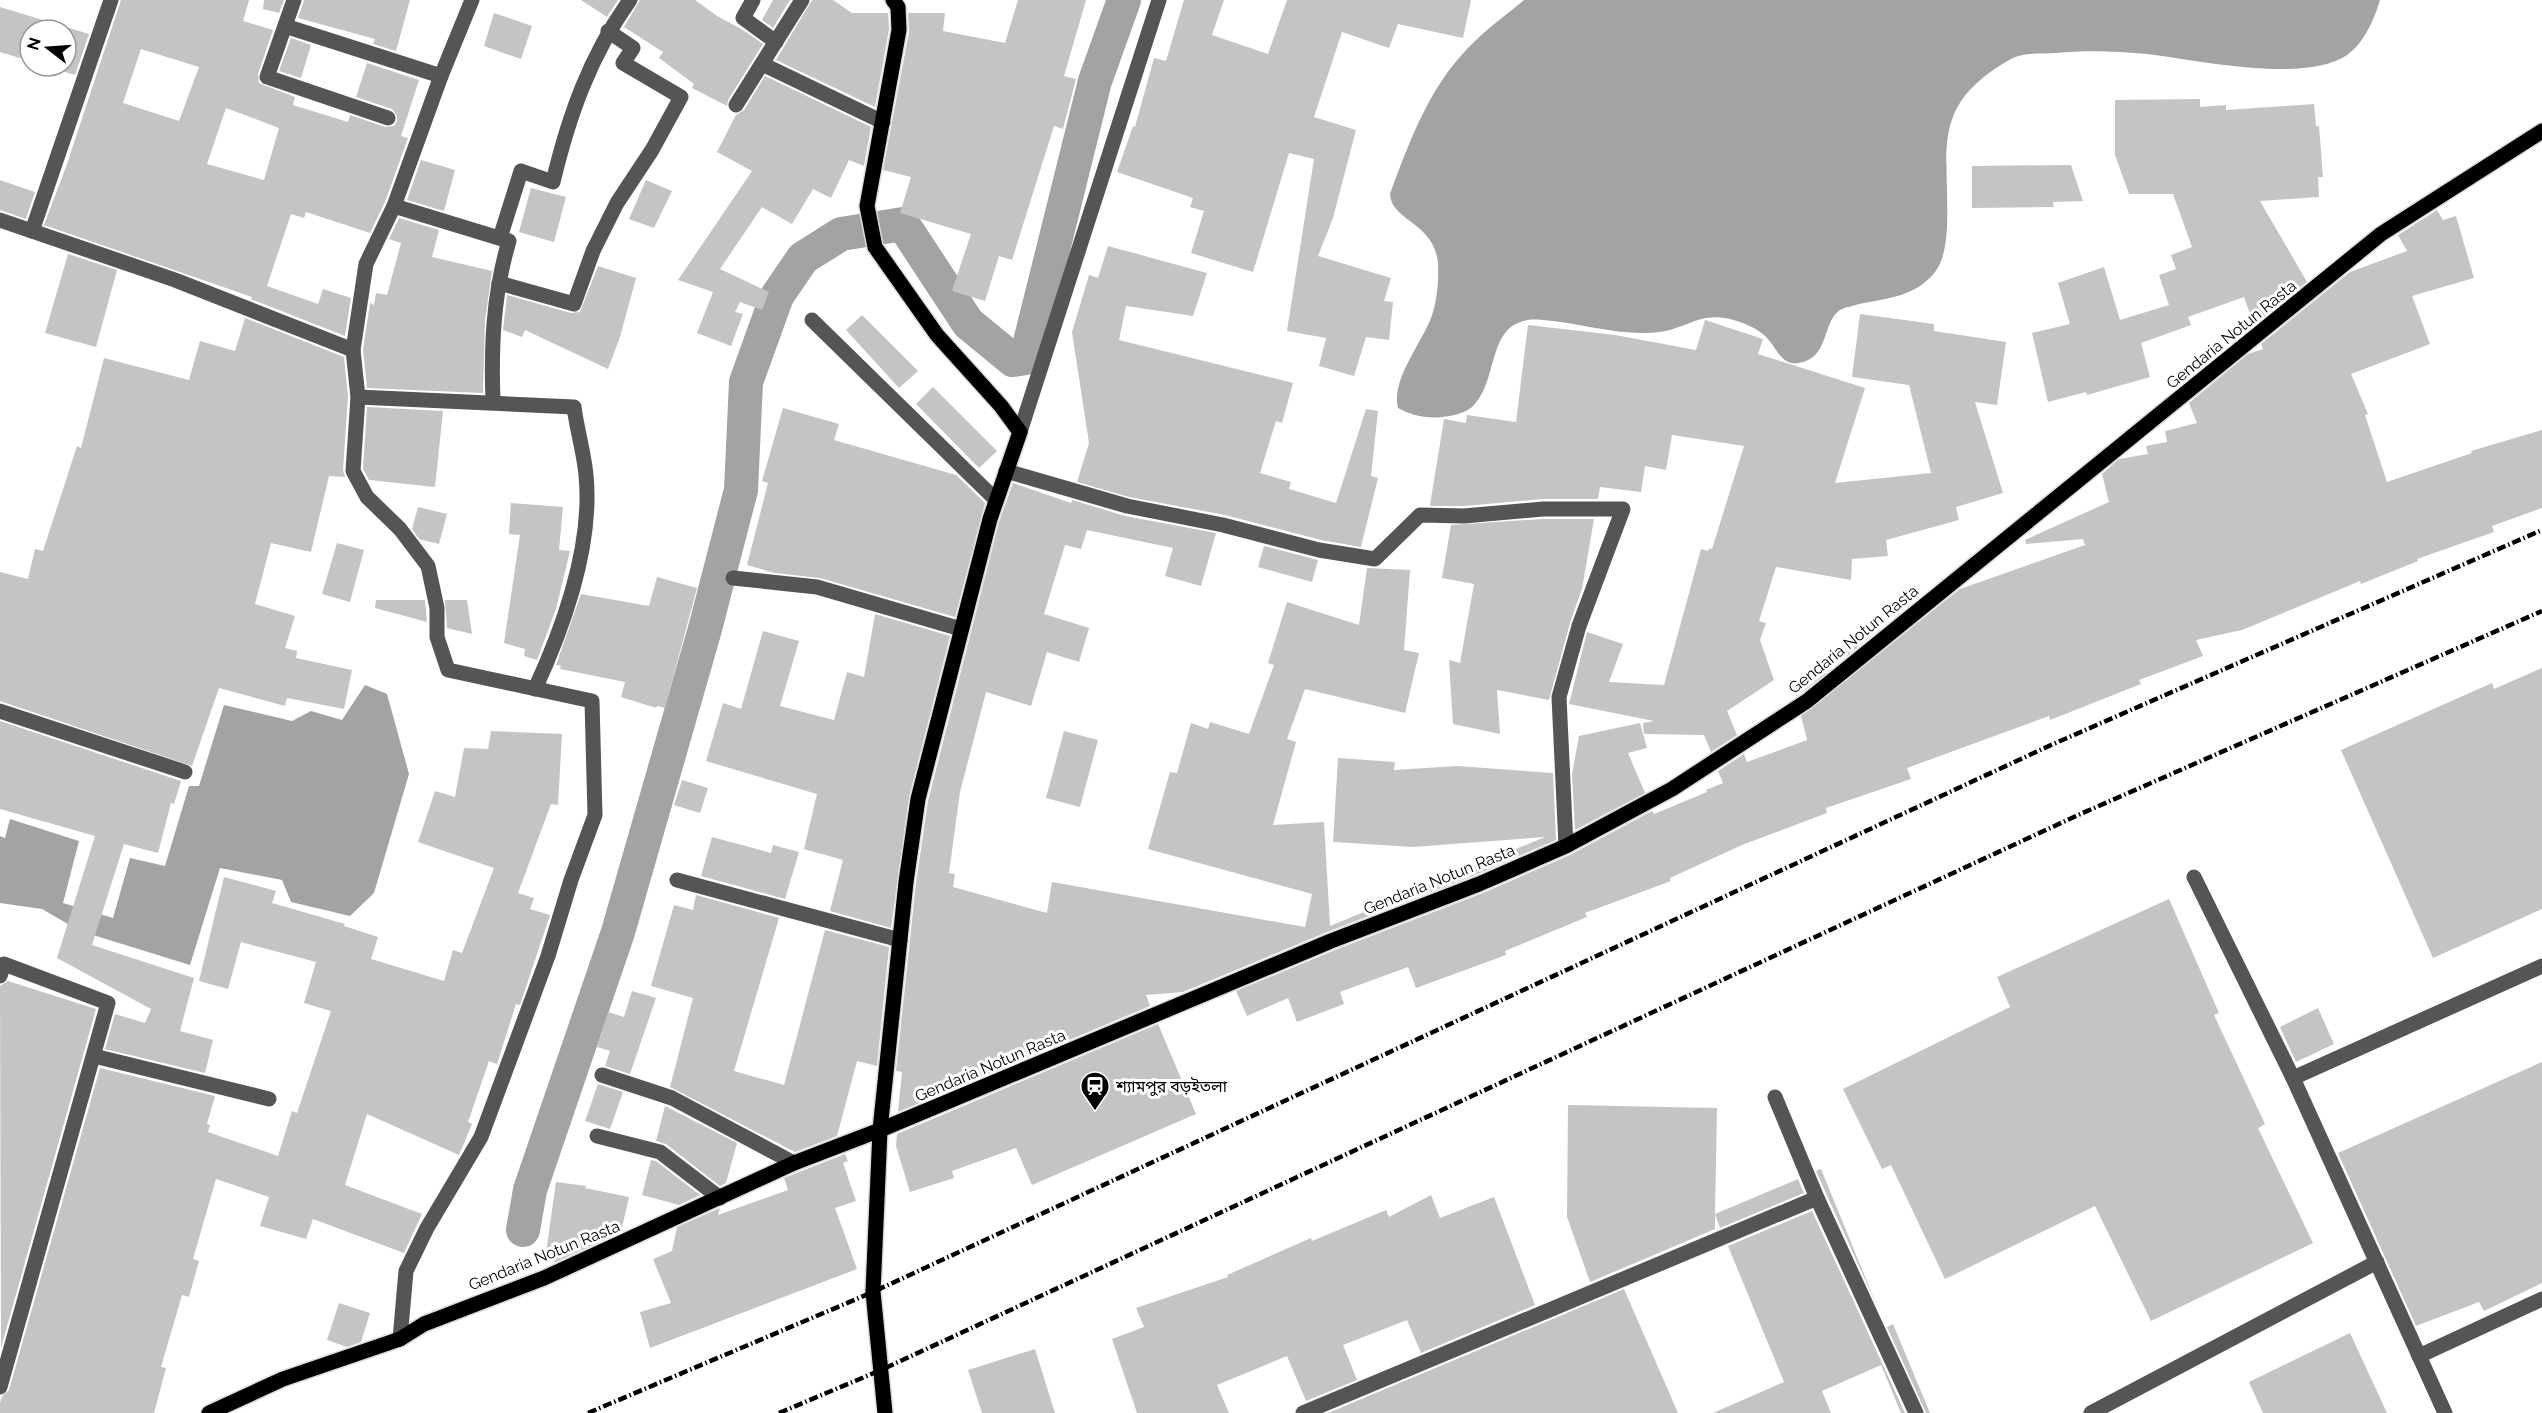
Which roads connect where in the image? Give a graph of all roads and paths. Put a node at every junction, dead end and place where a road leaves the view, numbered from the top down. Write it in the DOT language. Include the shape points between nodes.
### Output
graph roads {
  1 [pos="111,0"];
  2 [pos="294,0"];
  3 [pos="472,0"];
  4 [pos="630,0"];
  5 [pos="753,0"];
  6 [pos="802,0"];
  7 [pos="893,0"];
  8 [pos="1159,0"];
  9 [pos="285,26"];
  10 [pos="608,31"];
  11 [pos="776,42"];
  12 [pos="762,64"];
  13 [pos="441,76"];
  14 [pos="736,105"];
  15 [pos="388,118"];
  16 [pos="883,122"];
  17 [pos="2542,131"];
  18 [pos="394,206"];
  19 [pos="0,220"];
  20 [pos="32,231"];
  21 [pos="500,238"];
  22 [pos="499,283"];
  23 [pos="812,320"];
  24 [pos="353,350"];
  25 [pos="357,397"];
  26 [pos="493,402"];
  27 [pos="1020,432"];
  28 [pos="1006,471"];
  29 [pos="996,500"];
  30 [pos="733,578"];
  31 [pos="962,629"];
  32 [pos="535,689"];
  33 [pos="0,711"];
  34 [pos="185,772"];
  35 [pos="1566,846"];
  36 [pos="2194,877"];
  37 [pos="677,880"];
  38 [pos="900,940"];
  39 [pos="2542,966"];
  40 [pos="0,976"];
  41 [pos="94,1056"];
  42 [pos="602,1075"];
  43 [pos="2293,1078"];
  44 [pos="1775,1097"];
  45 [pos="269,1099"];
  46 [pos="880,1130"];
  47 [pos="597,1136"];
  48 [pos="794,1163"];
  49 [pos="720,1198"];
  50 [pos="1817,1198"];
  51 [pos="2377,1262"];
  52 [pos="2542,1299"];
  53 [pos="399,1339"];
  54 [pos="2419,1356"];
  55 [pos="0,1386"];
  56 [pos="209,1413"];
  57 [pos="885,1413"];
  58 [pos="1303,1413"];
  59 [pos="1916,1413"];
  60 [pos="2091,1413"];
  61 [pos="2445,1413"];
  1 -- 20 [label="street"];
  2 -- 9 [label="street"];
  3 -- 13 [label="street"];
  4 -- 10 [label="street"];
  5 -- 11 [label="street" via="743,18"];
  6 -- 11 [label="street"];
  7 -- 16 [label="main road" via="898,7 898,30"];
  8 -- 27 [label="street"];
  9 -- 13 [label="street"];
  9 -- 15 [label="street" via="267,77"];
  10 -- 21 [label="street" via="580,88 553,182 521,171"];
  10 -- 22 [label="street" via="633,48 623,63 681,97 652,150 616,202 574,304"];
  11 -- 12 [label="street"];
  12 -- 14 [label="street"];
  12 -- 16 [label="street"];
  13 -- 18 [label="street"];
  16 -- 27 [label="main road" via="867,206 875,247 937,335"];
  17 -- 35 [label="main road, Gendaria Notun Rasta" via="2381,234 1807,701 1672,789"];
  18 -- 21 [label="street"];
  18 -- 24 [label="street" via="366,264"];
  19 -- 20 [label="street"];
  20 -- 24 [label="street" via="175,280"];
  21 -- 22 [label="street" via="509,241"];
  22 -- 26 [label="street" via="491,351"];
  23 -- 29 [label="street"];
  24 -- 25 [label="street"];
  25 -- 26 [label="street"];
  25 -- 32 [label="street" via="353,471 367,497 400,529 428,566 437,608 437,638 448,670"];
  26 -- 32 [label="street" via="574,407 586,475 585,524 574,582 556,643"];
  27 -- 28 [label="main road"];
  28 -- 29 [label="main road"];
  28 -- 35 [label="street" via="1127,506 1375,559 1420,515 1623,509 1579,626 1559,697"];
  29 -- 31 [label="main road"];
  30 -- 31 [label="street" via="818,587"];
  31 -- 38 [label="main road" via="918,799"];
  32 -- 53 [label="street" via="592,701 595,815 481,1137 427,1227 406,1271"];
  33 -- 34 [label="street"];
  35 -- 46 [label="main road, Gendaria Notun Rasta"];
  36 -- 43 [label="street"];
  37 -- 38 [label="street"];
  38 -- 46 [label="main road"];
  39 -- 43 [label="street"];
  40 -- 41 [label="street" via="4,964 108,1004"];
  41 -- 45 [label="street"];
  41 -- 55 [label="street"];
  42 -- 48 [label="street" via="672,1098"];
  43 -- 51 [label="street"];
  44 -- 50 [label="street"];
  46 -- 48 [label="main road, Gendaria Notun Rasta"];
  46 -- 57 [label="main road" via="873,1292"];
  47 -- 49 [label="street" via="660,1152"];
  48 -- 49 [label="main road, Gendaria Notun Rasta"];
  49 -- 53 [label="main road, Gendaria Notun Rasta" via="544,1278 424,1324"];
  50 -- 58 [label="street"];
  50 -- 59 [label="street"];
  51 -- 54 [label="street"];
  51 -- 60 [label="street"];
  52 -- 54 [label="street"];
  53 -- 56 [label="main road, Gendaria Notun Rasta" via="283,1379"];
  54 -- 61 [label="street"];
}
